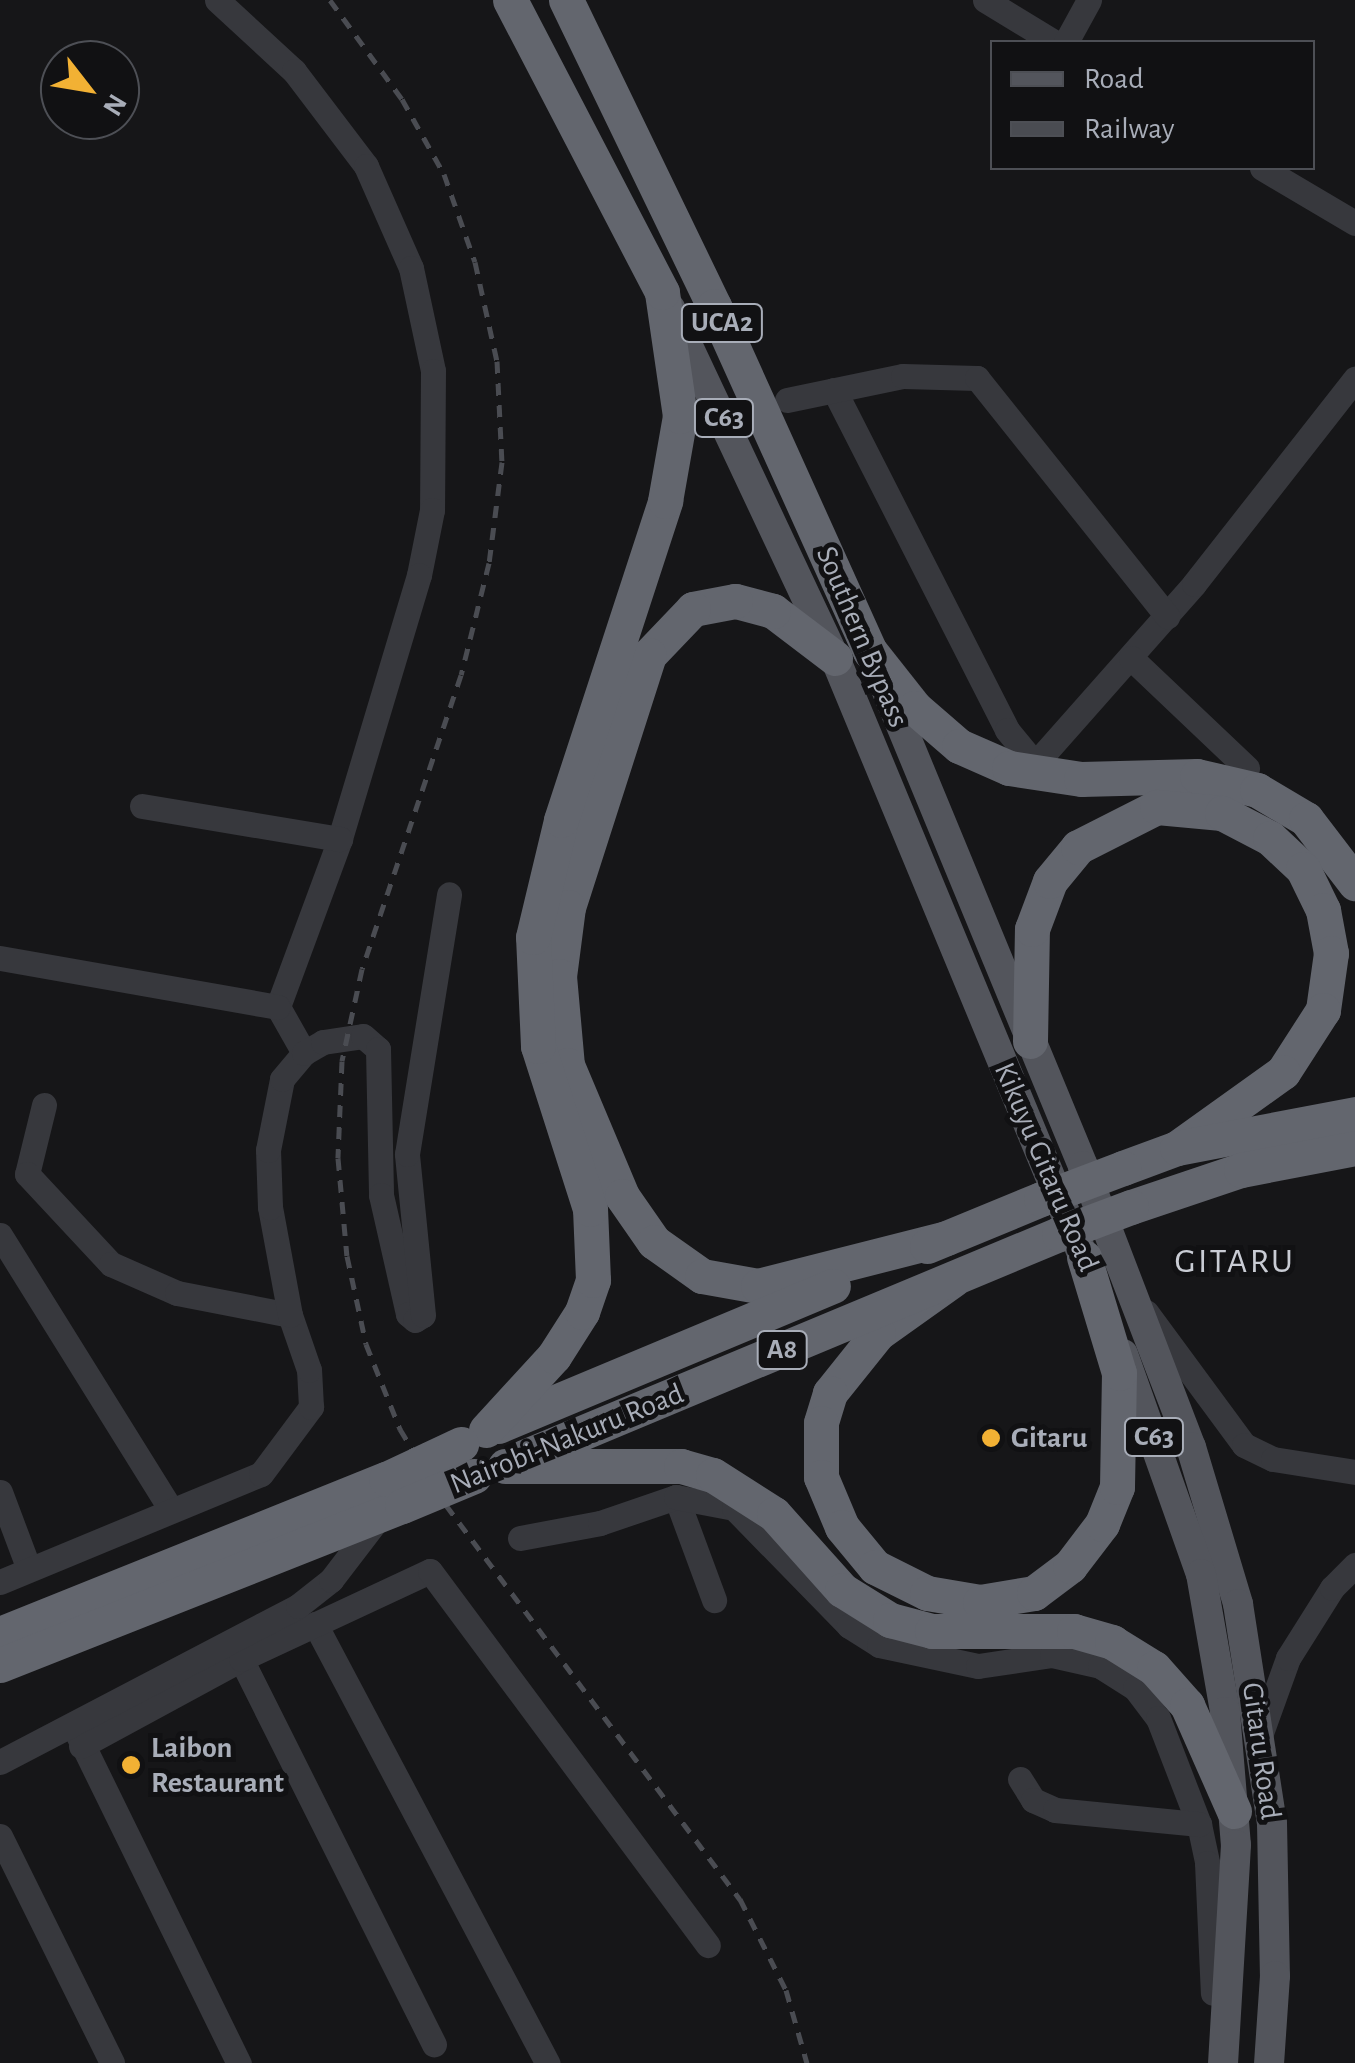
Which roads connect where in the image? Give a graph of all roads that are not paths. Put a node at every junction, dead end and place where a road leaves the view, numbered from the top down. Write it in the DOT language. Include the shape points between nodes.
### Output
graph roads {
  1 [pos="217,0"];
  2 [pos="510,0"];
  3 [pos="566,0"];
  4 [pos="985,0"];
  5 [pos="1089,0"];
  6 [pos="1051,40"];
  7 [pos="1067,40"];
  8 [pos="1265,170"];
  9 [pos="1355,223"];
  10 [pos="662,292"];
  11 [pos="1355,379"];
  12 [pos="834,390"];
  13 [pos="786,400"];
  14 [pos="785,544"];
  15 [pos="1167,616"];
  16 [pos="870,651"];
  17 [pos="835,658"];
  18 [pos="1131,658"];
  19 [pos="1247,768"];
  20 [pos="142,806"];
  21 [pos="340,838"];
  22 [pos="1355,884"];
  23 [pos="449,894"];
  24 [pos="0,958"];
  25 [pos="278,1008"];
  26 [pos="1030,1041"];
  27 [pos="304,1052"];
  28 [pos="44,1105"];
  29 [pos="1355,1114"];
  30 [pos="1177,1148"];
  31 [pos="1355,1148"];
  32 [pos="0,1235"];
  33 [pos="947,1238"];
  34 [pos="1071,1245"];
  35 [pos="954,1279"];
  36 [pos="1128,1287"];
  37 [pos="290,1315"];
  38 [pos="481,1454"];
  39 [pos="1355,1472"];
  40 [pos="0,1492"];
  41 [pos="676,1497"];
  42 [pos="389,1500"];
  43 [pos="170,1510"];
  44 [pos="520,1538"];
  45 [pos="1355,1565"];
  46 [pos="30,1569"];
  47 [pos="0,1582"];
  48 [pos="714,1600"];
  49 [pos="315,1624"];
  50 [pos="0,1634"];
  51 [pos="241,1660"];
  52 [pos="0,1666"];
  53 [pos="1261,1733"];
  54 [pos="78,1735"];
  55 [pos="0,1762"];
  56 [pos="1020,1779"];
  57 [pos="1234,1811"];
  58 [pos="1199,1824"];
  59 [pos="0,1836"];
  60 [pos="708,1945"];
  61 [pos="434,2044"];
  62 [pos="112,2063"];
  63 [pos="239,2063"];
  64 [pos="547,2063"];
  65 [pos="1209,2063"];
  66 [pos="1222,2063"];
  67 [pos="1269,2063"];
  1 -- 21 [label="street" via="294,71 366,166 411,268 431,351 427,538"];
  2 -- 10 [label="highway, Southern Bypass / UCA2"];
  3 -- 16 [label="highway, Southern Bypass / UCA2"];
  4 -- 6 [label="street"];
  5 -- 7 [label="street"];
  8 -- 9 [label="street"];
  10 -- 14 [label="main road, Southern Bypass / C63"];
  10 -- 38 [label="highway" via="680,416 675,460 561,820 532,937 538,1046 590,1209 593,1280 554,1356"];
  11 -- 15 [label="street"];
  12 -- 13 [label="street"];
  12 -- 15 [label="street" via="903,376 976,378"];
  12 -- 18 [label="street" via="1029,761 1041,764"];
  14 -- 17 [label="main road, Kikuyu Gitaru Road / C63"];
  15 -- 18 [label="street"];
  16 -- 22 [label="highway, UCA2" via="935,728 982,758 1081,780 1197,776 1236,782 1306,820"];
  16 -- 26 [label="main road, Southern Bypass / C63"];
  17 -- 33 [label="highway" via="772,611 735,601 693,609 649,655 568,908 559,976 567,1065 622,1196 654,1242 702,1276 758,1286"];
  17 -- 34 [label="main road, Kikuyu Gitaru Road / C63"];
  18 -- 19 [label="street"];
  20 -- 21 [label="street"];
  21 -- 25 [label="street"];
  23 -- 27 [label="street" via="406,1154 420,1318 408,1314 381,1194 378,1049 363,1036"];
  24 -- 25 [label="street"];
  25 -- 27 [label="street"];
  26 -- 30 [label="highway" via="1032,929 1050,881 1078,847 1096,832 1157,806 1222,813 1270,838 1303,868 1323,910 1331,952 1323,1010 1283,1072"];
  26 -- 36 [label="main road, Southern Bypass / C63"];
  27 -- 37 [label="street" via="282,1079 268,1150"];
  28 -- 37 [label="street" via="28,1174 111,1264 178,1293"];
  29 -- 30 [label="highway, A8"];
  30 -- 33 [label="highway, Nairobi-Nakuru Road / A8, bridge"];
  31 -- 34 [label="highway, Nairobi-Nakuru Road / A8, bridge" via="1241,1170 1132,1207"];
  32 -- 43 [label="street"];
  33 -- 38 [label="highway, Nairobi-Nakuru Road / A8"];
  34 -- 35 [label="highway, Nairobi-Nakuru Road / A8"];
  34 -- 35 [label="highway" via="1119,1374 1117,1486 1102,1524 1070,1566 1034,1593 980,1602 927,1593 875,1566 842,1527 821,1477 821,1424 830,1393 878,1333"];
  34 -- 57 [label="main road, Kikuyu Gitaru Road / C63" via="1200,1574"];
  35 -- 38 [label="highway, Nairobi-Nakuru Road / A8"];
  36 -- 39 [label="street" via="1244,1445 1273,1459"];
  36 -- 53 [label="main road, Gitaru Road / C63" via="1191,1447 1238,1604"];
  37 -- 43 [label="street" via="309,1370 310,1407 262,1474"];
  38 -- 42 [label="highway, Nairobi-Nakuru Road / A8, bridge"];
  38 -- 57 [label="highway, C63" via="697,1471 774,1514 842,1590 890,1620 932,1631 1074,1631 1112,1642 1154,1668 1188,1704"];
  40 -- 46 [label="street"];
  41 -- 44 [label="street" via="600,1523"];
  41 -- 48 [label="street"];
  41 -- 58 [label="street" via="734,1508 849,1626 879,1645 978,1666 1052,1654 1100,1666 1124,1680 1158,1718"];
  42 -- 50 [label="highway, Nairobi-Nakuru Road / A8"];
  42 -- 52 [label="highway, Nairobi-Nakuru Road / A8"];
  42 -- 54 [label="street" via="331,1580 266,1627"];
  43 -- 46 [label="street"];
  45 -- 53 [label="street" via="1332,1588 1288,1658"];
  46 -- 47 [label="street"];
  49 -- 51 [label="street"];
  49 -- 60 [label="street" via="430,1570"];
  49 -- 64 [label="street"];
  51 -- 54 [label="street"];
  51 -- 61 [label="street"];
  53 -- 67 [label="main road, Gitaru Road / C63" via="1274,1900"];
  54 -- 55 [label="street"];
  54 -- 63 [label="street"];
  56 -- 58 [label="street" via="1033,1800 1055,1810"];
  57 -- 66 [label="main road, Gitaru Road / C63"];
  58 -- 65 [label="street" via="1214,1962"];
  59 -- 62 [label="street"];
}
